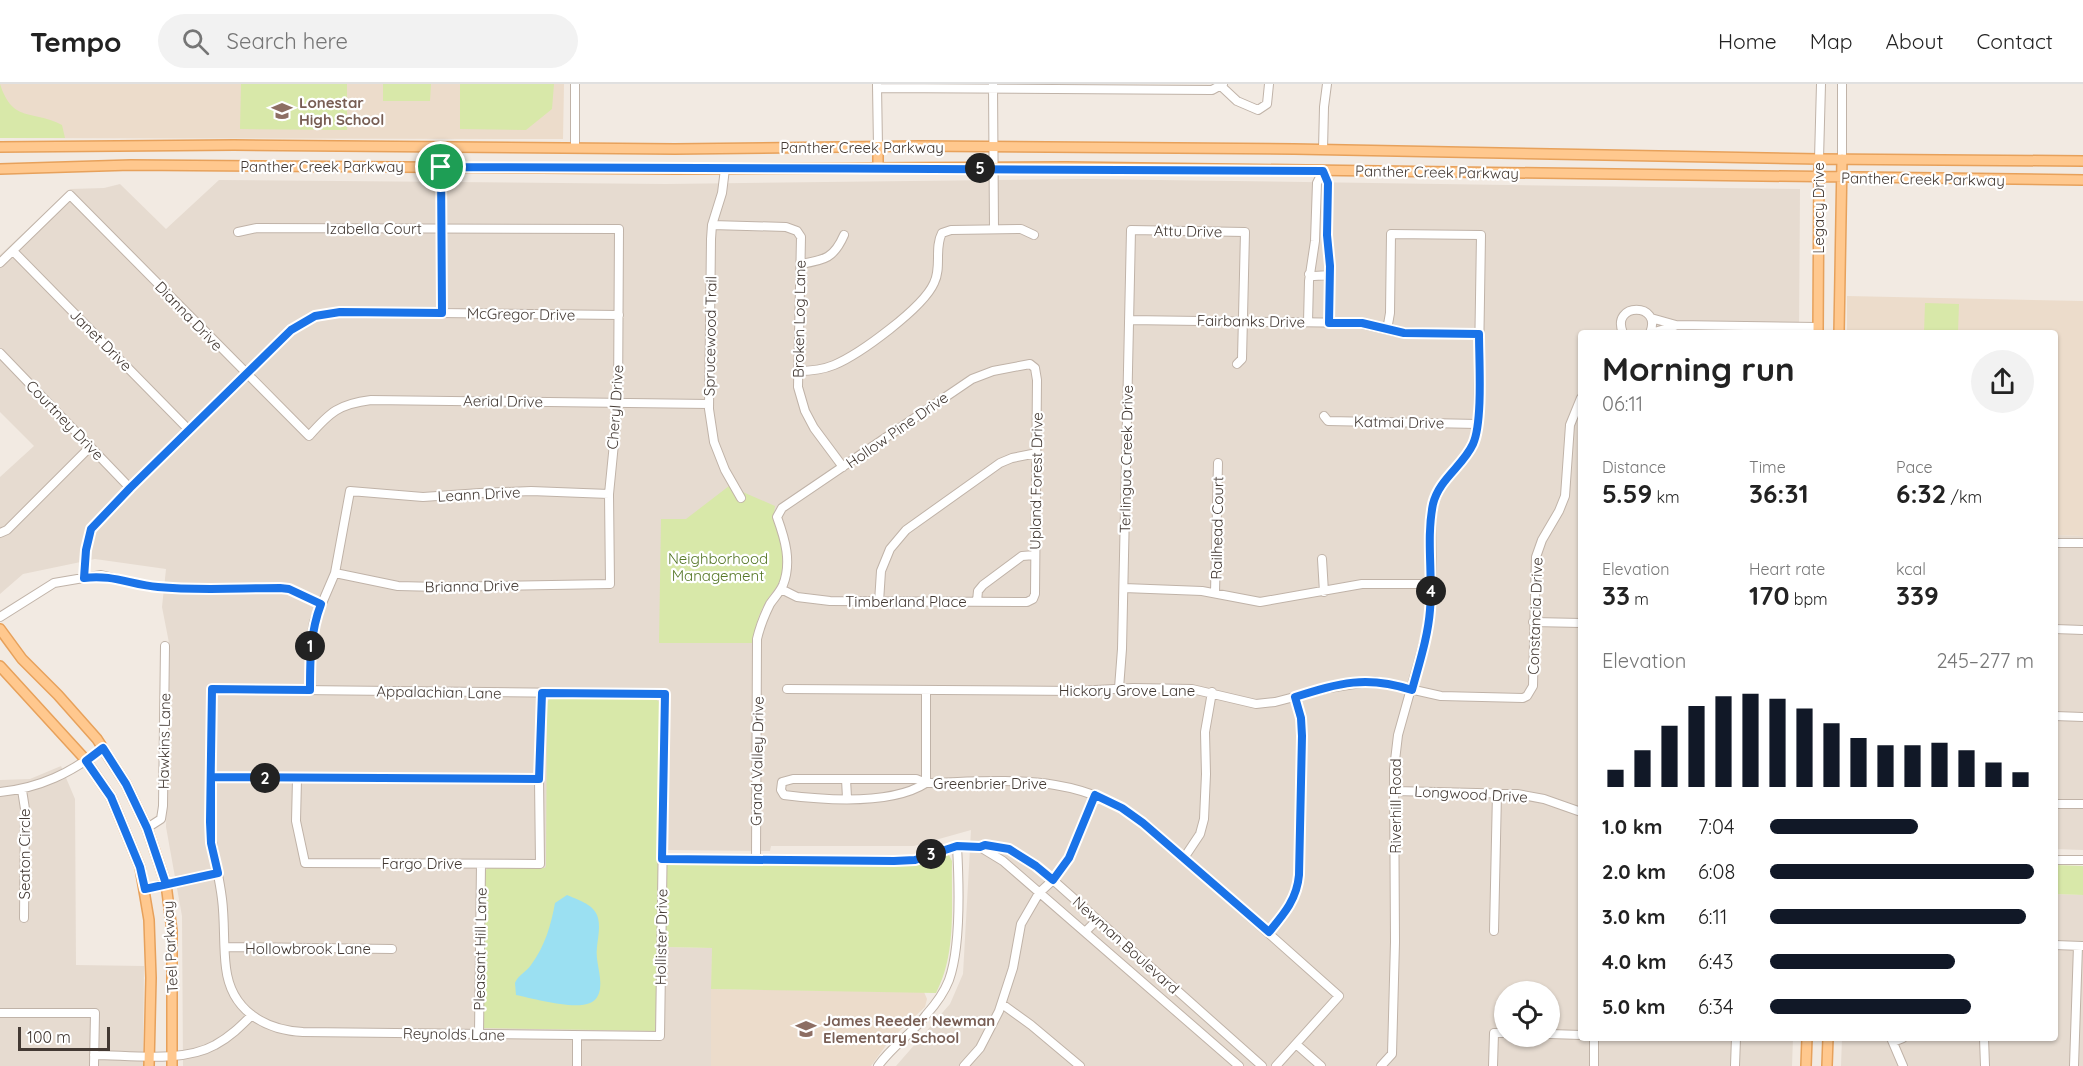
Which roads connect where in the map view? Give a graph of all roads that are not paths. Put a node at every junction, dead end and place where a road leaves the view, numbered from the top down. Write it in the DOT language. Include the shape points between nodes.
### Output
graph roads {
  1 [pos="575,84"];
  2 [pos="1269,84"];
  3 [pos="1327,84"];
  4 [pos="1821,84"];
  5 [pos="1842,84"];
  6 [pos="1222,85"];
  7 [pos="878,86"];
  8 [pos="947,86"];
  9 [pos="993,86"];
  10 [pos="1077,86"];
  11 [pos="234,145"];
  12 [pos="73,146"];
  13 [pos="0,147"];
  14 [pos="441,147"];
  15 [pos="878,147"];
  16 [pos="993,147"];
  17 [pos="575,148"];
  18 [pos="725,148"];
  19 [pos="1323,150"];
  20 [pos="1638,155"];
  21 [pos="1819,159"];
  22 [pos="1842,159"];
  23 [pos="1976,160"];
  24 [pos="2083,160"];
  25 [pos="233,165"];
  26 [pos="74,166"];
  27 [pos="441,167"];
  28 [pos="878,168"];
  29 [pos="993,168"];
  30 [pos="0,169"];
  31 [pos="725,169"];
  32 [pos="1323,171"];
  33 [pos="1638,175"];
  34 [pos="1819,178"];
  35 [pos="1842,178"];
  36 [pos="1976,180"];
  37 [pos="2083,180"];
  38 [pos="712,225"];
  39 [pos="442,228"];
  40 [pos="619,229"];
  41 [pos="994,229"];
  42 [pos="1131,230"];
  43 [pos="238,232"];
  44 [pos="844,235"];
  45 [pos="1034,235"];
  46 [pos="13,251"];
  47 [pos="0,263"];
  48 [pos="801,264"];
  49 [pos="1309,274"];
  50 [pos="1330,275"];
  51 [pos="442,313"];
  52 [pos="619,315"];
  53 [pos="1651,318"];
  54 [pos="1129,320"];
  55 [pos="1243,321"];
  56 [pos="1308,322"];
  57 [pos="1329,323"];
  58 [pos="1676,325"];
  59 [pos="1387,330"];
  60 [pos="1621,330"];
  61 [pos="1651,330"];
  62 [pos="1660,330"];
  63 [pos="1818,330"];
  64 [pos="1839,330"];
  65 [pos="1479,334"];
  66 [pos="0,353"];
  67 [pos="1030,364"];
  68 [pos="1237,364"];
  69 [pos="798,372"];
  70 [pos="246,374"];
  71 [pos="618,403"];
  72 [pos="709,404"];
  73 [pos="1578,405"];
  74 [pos="1324,416"];
  75 [pos="1478,424"];
  76 [pos="189,430"];
  77 [pos="309,436"];
  78 [pos="90,447"];
  79 [pos="1037,453"];
  80 [pos="1218,463"];
  81 [pos="843,467"];
  82 [pos="130,488"];
  83 [pos="609,494"];
  84 [pos="741,498"];
  85 [pos="777,517"];
  86 [pos="0,533"];
  87 [pos="2058,543"];
  88 [pos="2083,543"];
  89 [pos="1035,555"];
  90 [pos="1322,560"];
  91 [pos="336,573"];
  92 [pos="84,578"];
  93 [pos="610,584"];
  94 [pos="1432,584"];
  95 [pos="1124,588"];
  96 [pos="781,589"];
  97 [pos="1324,592"];
  98 [pos="1215,593"];
  99 [pos="1033,599"];
  100 [pos="977,601"];
  101 [pos="879,602"];
  102 [pos="321,604"];
  103 [pos="0,617"];
  104 [pos="1533,622"];
  105 [pos="1578,623"];
  106 [pos="0,629"];
  107 [pos="2058,630"];
  108 [pos="2083,630"];
  109 [pos="165,646"];
  110 [pos="0,666"];
  111 [pos="1119,688"];
  112 [pos="787,689"];
  113 [pos="310,690"];
  114 [pos="926,690"];
  115 [pos="1412,690"];
  116 [pos="1212,692"];
  117 [pos="542,693"];
  118 [pos="1530,693"];
  119 [pos="665,694"];
  120 [pos="1295,697"];
  121 [pos="2058,716"];
  122 [pos="2083,717"];
  123 [pos="103,748"];
  124 [pos="86,761"];
  125 [pos="211,777"];
  126 [pos="297,778"];
  127 [pos="539,779"];
  128 [pos="846,779"];
  129 [pos="926,783"];
  130 [pos="22,790"];
  131 [pos="1395,790"];
  132 [pos="0,792"];
  133 [pos="1497,793"];
  134 [pos="1095,795"];
  135 [pos="847,798"];
  136 [pos="2058,804"];
  137 [pos="2083,804"];
  138 [pos="1578,811"];
  139 [pos="147,828"];
  140 [pos="957,846"];
  141 [pos="980,847"];
  142 [pos="1184,858"];
  143 [pos="662,859"];
  144 [pos="756,859"];
  145 [pos="2058,860"];
  146 [pos="2083,860"];
  147 [pos="1030,863"];
  148 [pos="481,864"];
  149 [pos="218,873"];
  150 [pos="1018,874"];
  151 [pos="1053,880"];
  152 [pos="166,884"];
  153 [pos="145,889"];
  154 [pos="1039,892"];
  155 [pos="24,918"];
  156 [pos="1097,920"];
  157 [pos="1494,931"];
  158 [pos="1085,932"];
  159 [pos="1269,932"];
  160 [pos="2058,945"];
  161 [pos="2080,946"];
  162 [pos="225,947"];
  163 [pos="392,949"];
  164 [pos="1002,1004"];
  165 [pos="0,1013"];
  166 [pos="252,1015"];
  167 [pos="1494,1033"];
  168 [pos="479,1034"];
  169 [pos="1560,1034"];
  170 [pos="1578,1035"];
  171 [pos="577,1036"];
  172 [pos="660,1036"];
  173 [pos="1594,1041"];
  174 [pos="1736,1041"];
  175 [pos="1806,1041"];
  176 [pos="1827,1041"];
  177 [pos="1892,1041"];
  178 [pos="1984,1041"];
  179 [pos="1296,1044"];
  180 [pos="94,1055"];
  181 [pos="149,1056"];
  182 [pos="172,1056"];
  183 [pos="93,1066"];
  184 [pos="149,1066"];
  185 [pos="172,1066"];
  186 [pos="577,1066"];
  187 [pos="879,1066"];
  188 [pos="964,1066"];
  189 [pos="1080,1066"];
  190 [pos="1239,1066"];
  191 [pos="1262,1066"];
  192 [pos="1276,1066"];
  193 [pos="1320,1066"];
  194 [pos="1381,1066"];
  195 [pos="1493,1066"];
  196 [pos="1594,1066"];
  197 [pos="1735,1066"];
  198 [pos="1806,1066"];
  199 [pos="1827,1066"];
  200 [pos="1903,1066"];
  201 [pos="1985,1066"];
  202 [pos="2074,1066"];
  1 -- 17 [label="street"];
  2 -- 6 [label="street" via="1267,104 1258,110 1237,101"];
  3 -- 19 [label="street"];
  4 -- 21 [label="street, Legacy Drive"];
  5 -- 22 [label="street, Legacy Drive"];
  6 -- 10 [label="street" via="1212,90"];
  7 -- 8 [label="street"];
  7 -- 15 [label="street"];
  8 -- 9 [label="street"];
  9 -- 10 [label="street"];
  9 -- 16 [label="street"];
  11 -- 12 [label="main road, Panther Creek Parkway"];
  11 -- 14 [label="main road, Panther Creek Parkway"];
  11 -- 25 [label="main road"];
  12 -- 13 [label="main road, Panther Creek Parkway"];
  12 -- 26 [label="main road"];
  14 -- 17 [label="main road, Panther Creek Parkway"];
  14 -- 27 [label="street"];
  15 -- 16 [label="main road, Panther Creek Parkway"];
  15 -- 18 [label="main road, Panther Creek Parkway"];
  15 -- 28 [label="main road"];
  16 -- 19 [label="main road, Panther Creek Parkway"];
  16 -- 29 [label="street"];
  17 -- 18 [label="main road, Panther Creek Parkway"];
  18 -- 31 [label="main road"];
  19 -- 20 [label="main road, Panther Creek Parkway"];
  19 -- 32 [label="main road"];
  20 -- 21 [label="main road, Panther Creek Parkway"];
  20 -- 33 [label="main road"];
  21 -- 22 [label="main road, Panther Creek Parkway"];
  21 -- 34 [label="main road, Legacy Drive"];
  22 -- 23 [label="main road, Panther Creek Parkway"];
  22 -- 35 [label="main road, Legacy Drive"];
  23 -- 24 [label="main road, Panther Creek Parkway"];
  23 -- 36 [label="main road"];
  25 -- 26 [label="main road, Panther Creek Parkway"];
  25 -- 27 [label="main road, Panther Creek Parkway"];
  26 -- 30 [label="main road, Panther Creek Parkway"];
  27 -- 31 [label="main road, Panther Creek Parkway"];
  27 -- 39 [label="street"];
  28 -- 29 [label="main road, Panther Creek Parkway"];
  28 -- 31 [label="main road, Panther Creek Parkway"];
  29 -- 32 [label="main road, Panther Creek Parkway"];
  29 -- 41 [label="street"];
  31 -- 38 [label="street, Sprucewood Trail"];
  32 -- 33 [label="main road, Panther Creek Parkway"];
  32 -- 49 [label="street" via="1317,183 1316,241"];
  32 -- 50 [label="street" via="1328,183"];
  33 -- 34 [label="main road, Panther Creek Parkway"];
  34 -- 35 [label="main road, Panther Creek Parkway"];
  34 -- 63 [label="main road, Legacy Drive"];
  35 -- 36 [label="main road, Panther Creek Parkway"];
  35 -- 64 [label="main road, Legacy Drive"];
  36 -- 37 [label="main road, Panther Creek Parkway"];
  38 -- 48 [label="street, Broken Log Lane" via="786,227 797,231 801,237"];
  38 -- 72 [label="street, Sprucewood Trail"];
  39 -- 40 [label="street, Izabella Court"];
  39 -- 43 [label="street, Izabella Court" via="257,228"];
  39 -- 51 [label="street"];
  40 -- 52 [label="street, Cheryl Drive"];
  41 -- 45 [label="street" via="1021,230"];
  41 -- 69 [label="street" via="942,233 938,275 918,305 837,364 818,371"];
  42 -- 54 [label="street, Terlingua Creek Drive"];
  42 -- 55 [label="street, Attu Drive" via="1245,232"];
  44 -- 48 [label="street" via="838,250 821,260"];
  46 -- 47 [label="street"];
  46 -- 70 [label="street, Dianna Drive" via="70,195"];
  46 -- 76 [label="street, Janet Drive"];
  48 -- 69 [label="street, Broken Log Lane"];
  49 -- 50 [label="street"];
  49 -- 56 [label="street"];
  50 -- 57 [label="street"];
  51 -- 52 [label="street, McGregor Drive"];
  51 -- 70 [label="street, McGregor Drive" via="340,312 315,316 291,330"];
  52 -- 71 [label="street, Cheryl Drive"];
  53 -- 58 [label="street"];
  53 -- 60 [label="street" via="1634,309 1624,315"];
  53 -- 61 [label="street"];
  54 -- 55 [label="street, Fairbanks Drive"];
  54 -- 95 [label="street, Terlingua Creek Drive"];
  55 -- 56 [label="street, Fairbanks Drive"];
  55 -- 68 [label="street" via="1242,359"];
  56 -- 57 [label="street, Fairbanks Drive"];
  57 -- 59 [label="street, Fairbanks Drive" via="1362,323"];
  58 -- 62 [label="street"];
  58 -- 63 [label="street"];
  59 -- 65 [label="street, Fairbanks Drive"];
  59 -- 65 [label="street, Riverhill Road" via="1391,234 1481,235"];
  63 -- 64 [label="main road"];
  65 -- 75 [label="street, Riverhill Road"];
  66 -- 78 [label="street, Courtney Drive"];
  67 -- 79 [label="street, Upland Forest Drive" via="1037,380"];
  67 -- 81 [label="street, Hollow Pine Drive" via="972,379"];
  69 -- 81 [label="street, Broken Log Lane" via="798,387 814,428"];
  70 -- 76 [label="street, McGregor Drive"];
  70 -- 77 [label="street, Dianna Drive"];
  71 -- 72 [label="street, Aerial Drive"];
  71 -- 77 [label="street, Aerial Drive" via="371,400 338,408"];
  71 -- 83 [label="street, Cheryl Drive"];
  72 -- 84 [label="street, Sprucewood Trail" via="714,442"];
  73 -- 104 [label="street, Constancia Drive" via="1570,425 1568,474 1562,503 1542,540 1534,567"];
  74 -- 75 [label="street, Katmai Drive" via="1328,421"];
  75 -- 94 [label="street, Riverhill Road" via="1467,455 1443,482 1434,501"];
  76 -- 82 [label="street, McGregor Drive"];
  78 -- 82 [label="street, Courtney Drive"];
  78 -- 86 [label="street"];
  79 -- 89 [label="street, Upland Forest Drive"];
  79 -- 101 [label="street" via="1000,463 906,530 890,549 881,571"];
  80 -- 98 [label="street, Railhead Court"];
  81 -- 85 [label="street, Hollow Pine Drive" via="782,508"];
  82 -- 92 [label="street, McGregor Drive" via="91,529"];
  83 -- 91 [label="street, Leann Drive" via="521,492 423,497 350,491"];
  83 -- 93 [label="street, Cheryl Drive"];
  85 -- 96 [label="street, Grand Valley Drive" via="788,562"];
  87 -- 88 [label="street"];
  89 -- 99 [label="street, Upland Forest Drive"];
  89 -- 100 [label="street" via="1022,556 983,585"];
  90 -- 97 [label="street"];
  91 -- 93 [label="street, Brianna Drive" via="429,587"];
  91 -- 102 [label="street"];
  92 -- 102 [label="street" via="101,575 166,588 280,588"];
  92 -- 103 [label="street" via="54,583"];
  94 -- 97 [label="street" via="1362,584"];
  94 -- 115 [label="street, Riverhill Road" via="1428,628"];
  95 -- 98 [label="street"];
  95 -- 111 [label="street, Terlingua Creek Drive"];
  96 -- 101 [label="street, Timberland Place" via="797,597"];
  96 -- 144 [label="street, Grand Valley Drive" via="761,622 757,639 761,663"];
  97 -- 98 [label="street" via="1260,602"];
  99 -- 100 [label="street, Timberland Place"];
  100 -- 101 [label="street, Timberland Place"];
  102 -- 113 [label="street" via="310,646"];
  104 -- 105 [label="street"];
  104 -- 118 [label="street, Constancia Drive"];
  106 -- 123 [label="main road, Teel Parkway"];
  107 -- 108 [label="street"];
  109 -- 139 [label="street, Hawkins Lane" via="164,806 161,819"];
  110 -- 124 [label="main road, Teel Parkway"];
  111 -- 114 [label="street, Hickory Grove Lane"];
  111 -- 116 [label="street, Hickory Grove Lane"];
  112 -- 114 [label="street, Hickory Grove Lane"];
  113 -- 117 [label="street, Appalachian Lane"];
  113 -- 125 [label="street, Appalachian Lane" via="212,689"];
  114 -- 129 [label="street"];
  115 -- 118 [label="street, Hickory Grove Lane" via="1446,697 1523,698"];
  115 -- 120 [label="street, Hickory Grove Lane" via="1367,681"];
  115 -- 131 [label="street, Riverhill Road" via="1396,747"];
  116 -- 120 [label="street, Hickory Grove Lane" via="1256,704"];
  116 -- 142 [label="street" via="1205,726 1204,819 1198,839"];
  117 -- 119 [label="street, Appalachian Lane"];
  117 -- 127 [label="street"];
  119 -- 143 [label="street, Hollister Drive"];
  120 -- 159 [label="street" via="1302,736 1299,875 1290,906"];
  121 -- 122 [label="street"];
  123 -- 124 [label="street"];
  123 -- 139 [label="main road, Teel Parkway"];
  124 -- 130 [label="street" via="67,773"];
  124 -- 153 [label="main road, Teel Parkway" via="111,797"];
  125 -- 126 [label="street"];
  125 -- 149 [label="street" via="211,843"];
  126 -- 127 [label="street"];
  126 -- 148 [label="street, Fargo Drive" via="296,821 305,863"];
  127 -- 148 [label="street, Fargo Drive" via="540,864"];
  128 -- 129 [label="street, Greenbrier Drive" via="916,779"];
  128 -- 135 [label="street"];
  128 -- 135 [label="street, Greenbrier Drive" via="793,779 782,782 781,790 784,795 816,799"];
  129 -- 134 [label="street, Greenbrier Drive" via="1037,782"];
  129 -- 135 [label="street, Greenbrier Drive" via="912,792 891,797"];
  130 -- 132 [label="street"];
  130 -- 155 [label="street, Seaton Circle"];
  131 -- 133 [label="street, Longwood Drive"];
  131 -- 194 [label="street, Riverhill Road" via="1392,1054"];
  133 -- 138 [label="street, Longwood Drive" via="1535,796"];
  133 -- 157 [label="street"];
  134 -- 142 [label="street, Greenbrier Drive" via="1136,817"];
  134 -- 151 [label="street" via="1069,858"];
  136 -- 137 [label="street"];
  139 -- 152 [label="main road, Teel Parkway"];
  140 -- 141 [label="street, Newman Boulevard"];
  140 -- 144 [label="street, Newman Boulevard" via="904,861"];
  140 -- 187 [label="street" via="957,937 948,981 926,1017"];
  141 -- 147 [label="street, Newman Boulevard" via="1009,849"];
  141 -- 150 [label="street, Newman Boulevard"];
  142 -- 159 [label="street, Greenbrier Drive"];
  143 -- 144 [label="street, Newman Boulevard"];
  143 -- 172 [label="street, Hollister Drive"];
  145 -- 146 [label="street"];
  147 -- 150 [label="street"];
  147 -- 151 [label="street, Newman Boulevard"];
  148 -- 168 [label="street, Pleasant Hill Lane"];
  149 -- 152 [label="street"];
  149 -- 162 [label="street"];
  150 -- 154 [label="street, Newman Boulevard"];
  151 -- 154 [label="street"];
  151 -- 156 [label="street, Newman Boulevard"];
  152 -- 153 [label="street"];
  152 -- 182 [label="main road, Teel Parkway" via="172,931"];
  153 -- 181 [label="main road, Teel Parkway" via="151,978"];
  154 -- 158 [label="street, Newman Boulevard"];
  154 -- 164 [label="street" via="1021,924"];
  156 -- 158 [label="street"];
  156 -- 191 [label="street, Newman Boulevard"];
  158 -- 190 [label="street, Newman Boulevard"];
  159 -- 179 [label="street, Greenbrier Drive" via="1340,996"];
  160 -- 161 [label="street"];
  161 -- 202 [label="street"];
  162 -- 163 [label="street, Hollowbrook Lane"];
  162 -- 166 [label="street" via="234,995"];
  164 -- 188 [label="street" via="980,1048"];
  164 -- 189 [label="street"];
  165 -- 180 [label="street" via="95,1013"];
  166 -- 168 [label="street, Reynolds Lane" via="271,1027 287,1031"];
  166 -- 182 [label="street" via="213,1046"];
  167 -- 195 [label="street"];
  168 -- 171 [label="street, Reynolds Lane"];
  169 -- 170 [label="street"];
  171 -- 172 [label="street, Reynolds Lane"];
  171 -- 186 [label="street"];
  173 -- 196 [label="street"];
  174 -- 197 [label="street"];
  175 -- 198 [label="main road"];
  176 -- 199 [label="main road"];
  177 -- 200 [label="street"];
  178 -- 201 [label="street"];
  179 -- 192 [label="street"];
  179 -- 193 [label="street"];
  180 -- 181 [label="street"];
  180 -- 183 [label="street"];
  181 -- 182 [label="street"];
  181 -- 184 [label="main road, Teel Parkway"];
  182 -- 185 [label="main road, Teel Parkway"];
}
